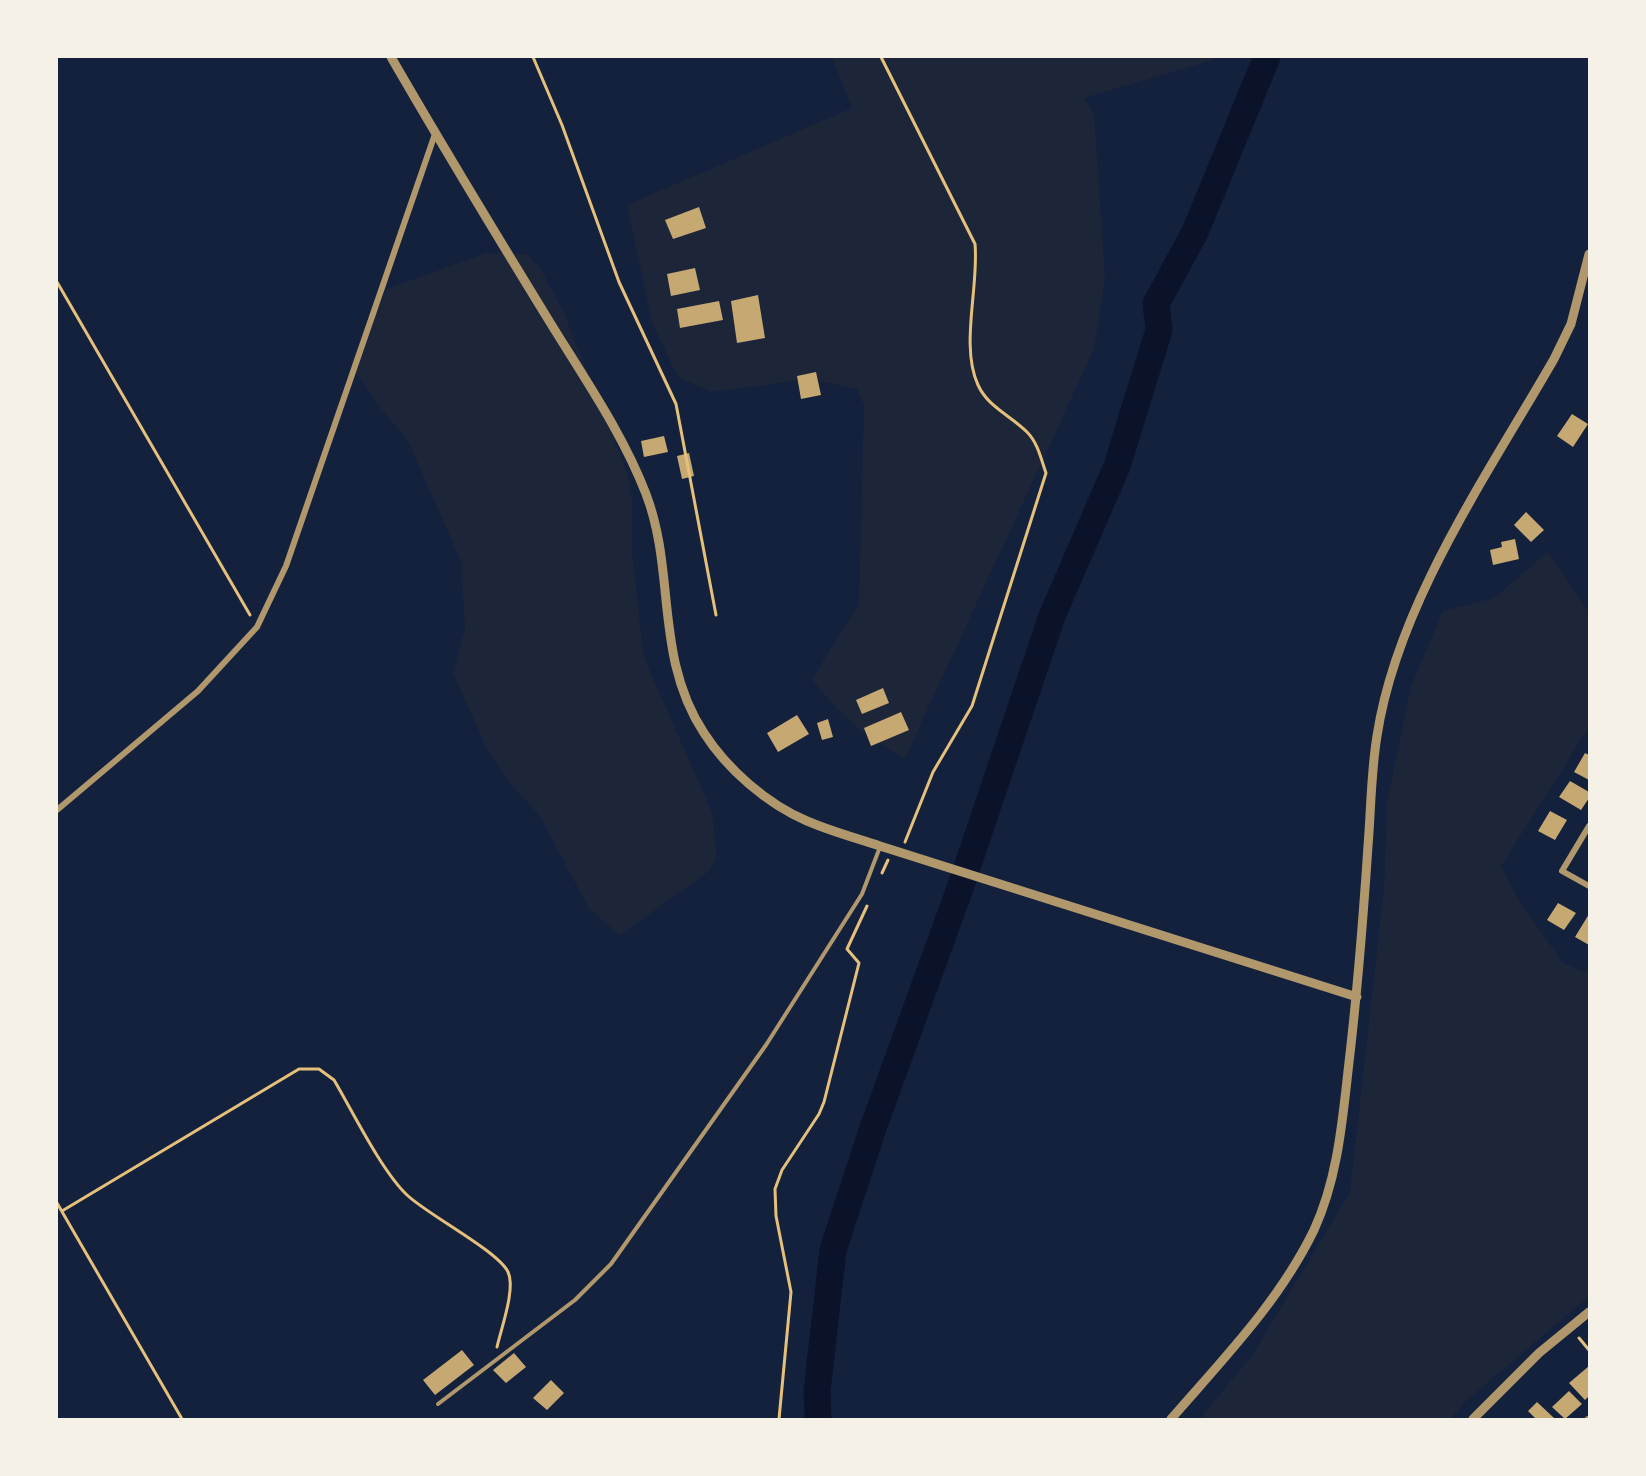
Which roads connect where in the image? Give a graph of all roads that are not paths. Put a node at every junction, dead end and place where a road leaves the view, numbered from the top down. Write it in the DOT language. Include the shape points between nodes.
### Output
graph roads {
  1 [pos="392,57"];
  2 [pos="435,134"];
  3 [pos="1589,254"];
  4 [pos="57,810"];
  5 [pos="1589,826"];
  6 [pos="880,846"];
  7 [pos="1589,886"];
  8 [pos="1357,997"];
  9 [pos="1589,1312"];
  10 [pos="438,1404"];
  11 [pos="1171,1419"];
  12 [pos="1473,1419"];
  1 -- 2 [label="street"];
  2 -- 4 [label="street" via="286,566 257,627 198,691"];
  2 -- 6 [label="street" via="615,428 647,495 659,549 669,639 681,686 703,733 733,770 768,797 805,820"];
  3 -- 8 [label="street" via="1571,324 1554,360 1426,582 1399,651 1377,735"];
  5 -- 7 [label="street" via="1562,871"];
  6 -- 8 [label="street"];
  6 -- 10 [label="lane" via="862,894 766,1045 611,1264 576,1299"];
  8 -- 11 [label="street" via="1341,1136 1315,1226 1297,1263 1263,1312"];
  9 -- 12 [label="street" via="1539,1353"];
}
